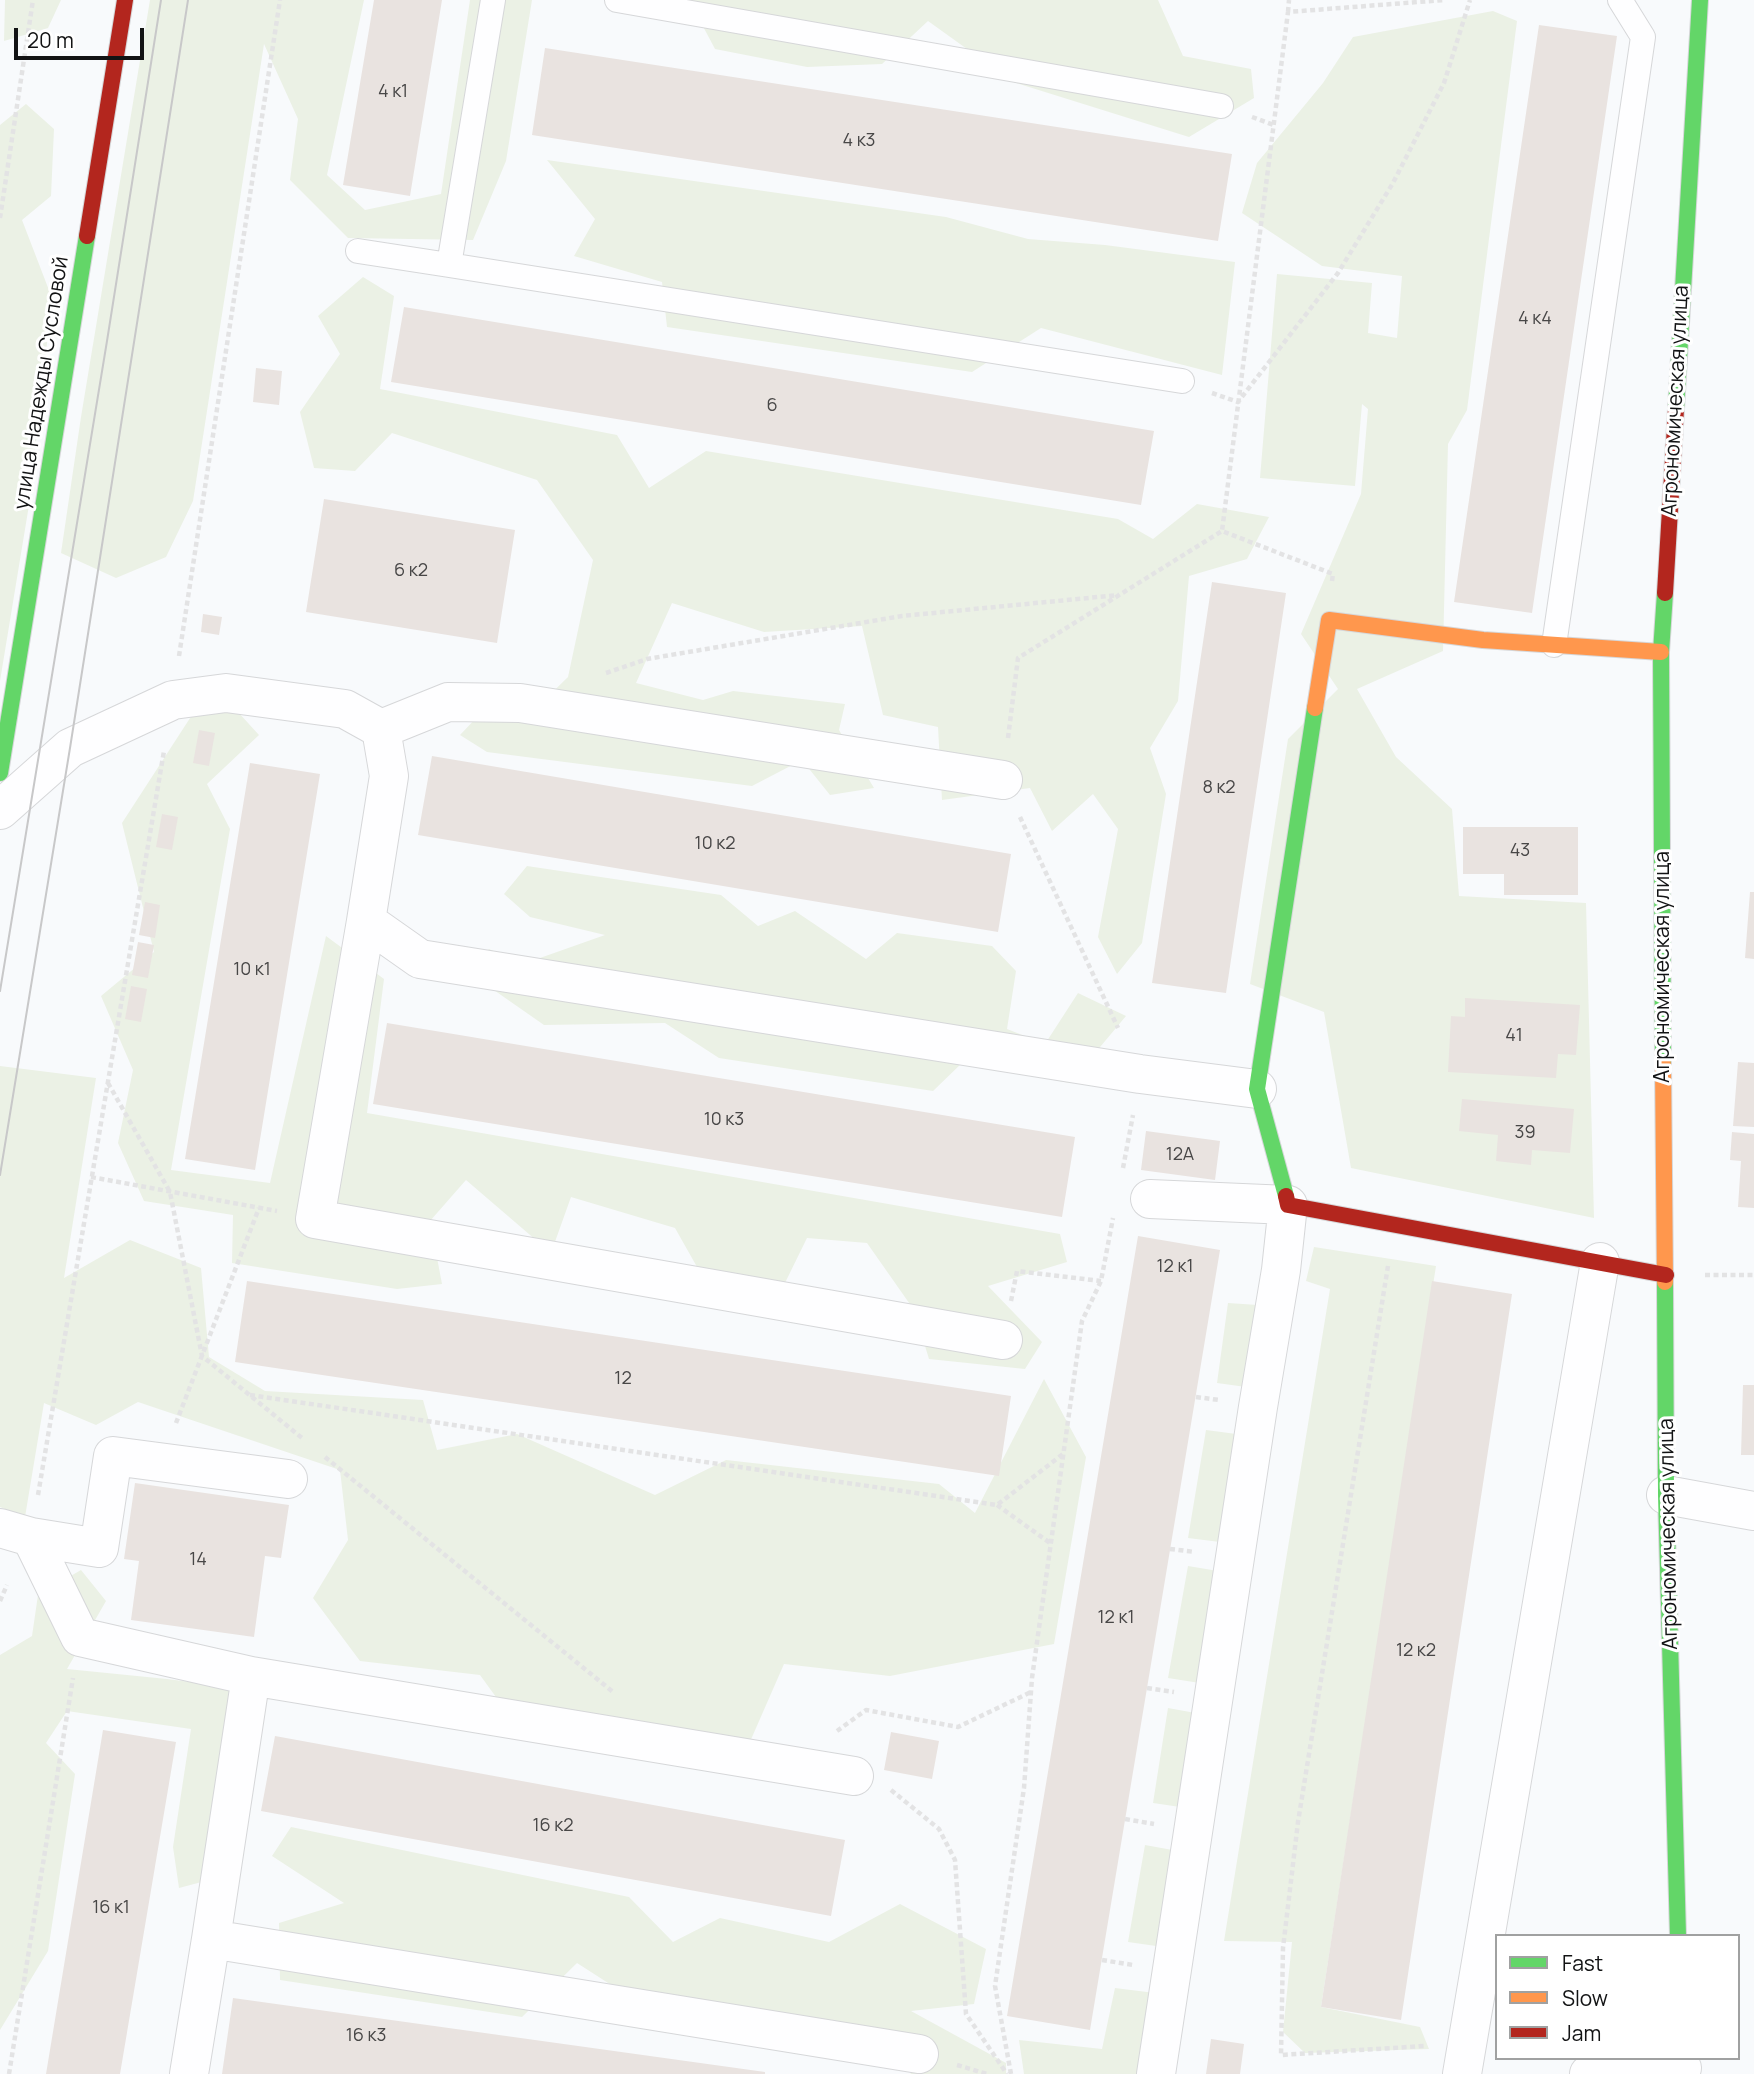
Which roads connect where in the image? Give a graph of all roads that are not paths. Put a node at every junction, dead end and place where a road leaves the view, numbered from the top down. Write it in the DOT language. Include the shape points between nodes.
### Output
graph roads {
  1 [pos="125,0"];
  2 [pos="493,0"];
  3 [pos="617,0"];
  4 [pos="1620,0"];
  5 [pos="1700,0"];
  6 [pos="1222,106"];
  7 [pos="358,251"];
  8 [pos="449,265"];
  9 [pos="1182,381"];
  10 [pos="1554,645"];
  11 [pos="1661,652"];
  12 [pos="381,729"];
  13 [pos="0,774"];
  14 [pos="1003,780"];
  15 [pos="0,810"];
  16 [pos="366,921"];
  17 [pos="1256,1088"];
  18 [pos="1150,1199"];
  19 [pos="1288,1205"];
  20 [pos="1600,1262"];
  21 [pos="1666,1275"];
  22 [pos="1003,1340"];
  23 [pos="288,1479"];
  24 [pos="1666,1495"];
  25 [pos="1754,1511"];
  26 [pos="15,1532"];
  27 [pos="251,1676"];
  28 [pos="854,1776"];
  29 [pos="1678,1934"];
  30 [pos="211,1939"];
  31 [pos="919,2054"];
  32 [pos="1682,2067"];
  33 [pos="189,2074"];
  34 [pos="1156,2074"];
  35 [pos="1462,2074"];
  36 [pos="1589,2074"];
  1 -- 13 [label="street, улица Надежды Сусловой"];
  2 -- 8 [label="lane"];
  3 -- 6 [label="lane"];
  4 -- 10 [label="lane" via="1643,37"];
  5 -- 11 [label="street, Агрономическая улица"];
  7 -- 8 [label="lane"];
  8 -- 9 [label="lane"];
  10 -- 11 [label="street"];
  10 -- 17 [label="street" via="1329,620"];
  11 -- 21 [label="street, Агрономическая улица"];
  12 -- 14 [label="street" via="448,702 520,703"];
  12 -- 15 [label="street" via="345,709 319,705 226,693 173,701 70,748"];
  12 -- 16 [label="street" via="389,776"];
  16 -- 17 [label="street" via="420,959 1140,1074"];
  16 -- 22 [label="street" via="315,1219"];
  17 -- 19 [label="street"];
  18 -- 19 [label="street"];
  19 -- 20 [label="street"];
  19 -- 34 [label="street"];
  20 -- 21 [label="street"];
  20 -- 35 [label="street"];
  21 -- 24 [label="street, Агрономическая улица"];
  23 -- 26 [label="street" via="113,1456 99,1548"];
  24 -- 25 [label="street"];
  24 -- 29 [label="street, Агрономическая улица"];
  26 -- 27 [label="street" via="80,1637"];
  27 -- 28 [label="street"];
  27 -- 30 [label="street"];
  30 -- 31 [label="street"];
  30 -- 33 [label="street"];
  32 -- 36 [label="street"];
}
